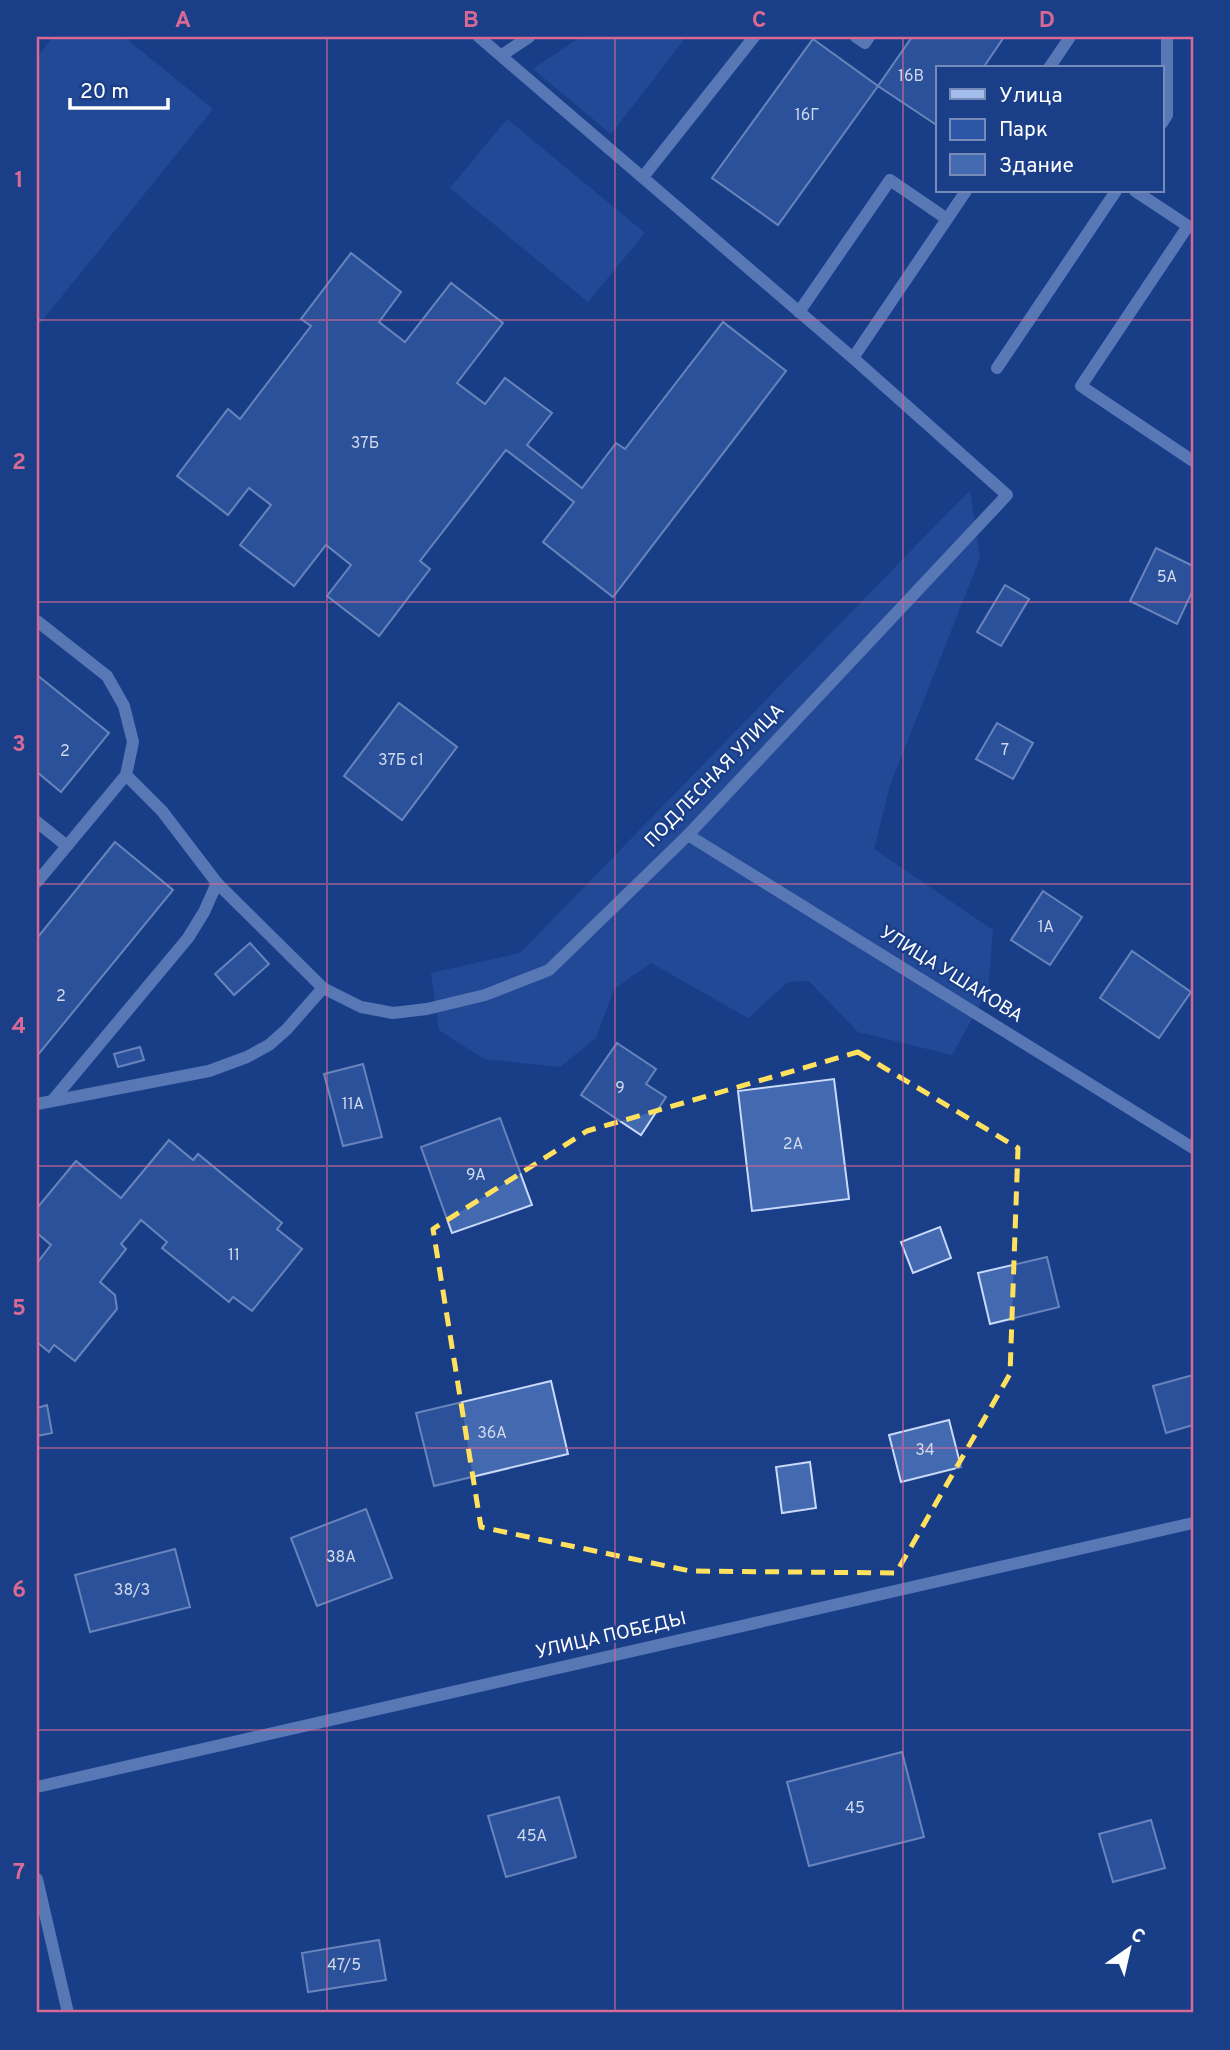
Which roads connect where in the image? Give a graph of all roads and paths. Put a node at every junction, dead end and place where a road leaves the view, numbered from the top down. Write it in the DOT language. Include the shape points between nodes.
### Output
graph roads {
  1 [pos="479,37"];
  2 [pos="529,37"];
  3 [pos="754,37"];
  4 [pos="856,37"];
  5 [pos="869,37"];
  6 [pos="1070,37"];
  7 [pos="1167,37"];
  8 [pos="502,55"];
  9 [pos="1050,66"];
  10 [pos="1164,120"];
  11 [pos="643,177"];
  12 [pos="965,192"];
  13 [pos="1115,192"];
  14 [pos="1137,192"];
  15 [pos="947,219"];
  16 [pos="799,312"];
  17 [pos="853,358"];
  18 [pos="997,368"];
  19 [pos="1193,461"];
  20 [pos="37,621"];
  21 [pos="126,775"];
  22 [pos="37,822"];
  23 [pos="688,835"];
  24 [pos="67,846"];
  25 [pos="37,883"];
  26 [pos="217,883"];
  27 [pos="323,988"];
  28 [pos="52,1101"];
  29 [pos="37,1104"];
  30 [pos="1193,1148"];
  31 [pos="1193,1523"];
  32 [pos="37,1787"];
  33 [pos="37,1879"];
  34 [pos="68,2013"];
  1 -- 8 [label="street, ПОДЛЕСНАЯ УЛИЦА"];
  2 -- 8 [label="street"];
  3 -- 11 [label="street"];
  4 -- 5 [label="street" via="865,43"];
  6 -- 9 [label="street"];
  7 -- 10 [label="street"];
  8 -- 11 [label="street, ПОДЛЕСНАЯ УЛИЦА"];
  11 -- 16 [label="street, ПОДЛЕСНАЯ УЛИЦА"];
  12 -- 15 [label="street"];
  13 -- 18 [label="street"];
  14 -- 19 [label="street" via="1188,226 1081,386"];
  15 -- 16 [label="street" via="890,180"];
  15 -- 17 [label="street"];
  16 -- 17 [label="street, ПОДЛЕСНАЯ УЛИЦА"];
  17 -- 23 [label="street, ПОДЛЕСНАЯ УЛИЦА" via="1007,495"];
  20 -- 21 [label="street" via="107,676 124,706 133,742"];
  21 -- 24 [label="street"];
  21 -- 26 [label="street, ПОДЛЕСНАЯ УЛИЦА" via="162,811"];
  22 -- 24 [label="street"];
  23 -- 27 [label="street, ПОДЛЕСНАЯ УЛИЦА" via="549,970 485,995 393,1013 360,1007"];
  23 -- 30 [label="street, УЛИЦА УШАКОВА"];
  24 -- 25 [label="street"];
  26 -- 27 [label="street, ПОДЛЕСНАЯ УЛИЦА"];
  26 -- 28 [label="street" via="188,938"];
  27 -- 28 [label="street" via="269,1045 247,1057 209,1071"];
  28 -- 29 [label="street"];
  31 -- 32 [label="street, УЛИЦА ПОБЕДЫ"];
  33 -- 34 [label="street"];
}
